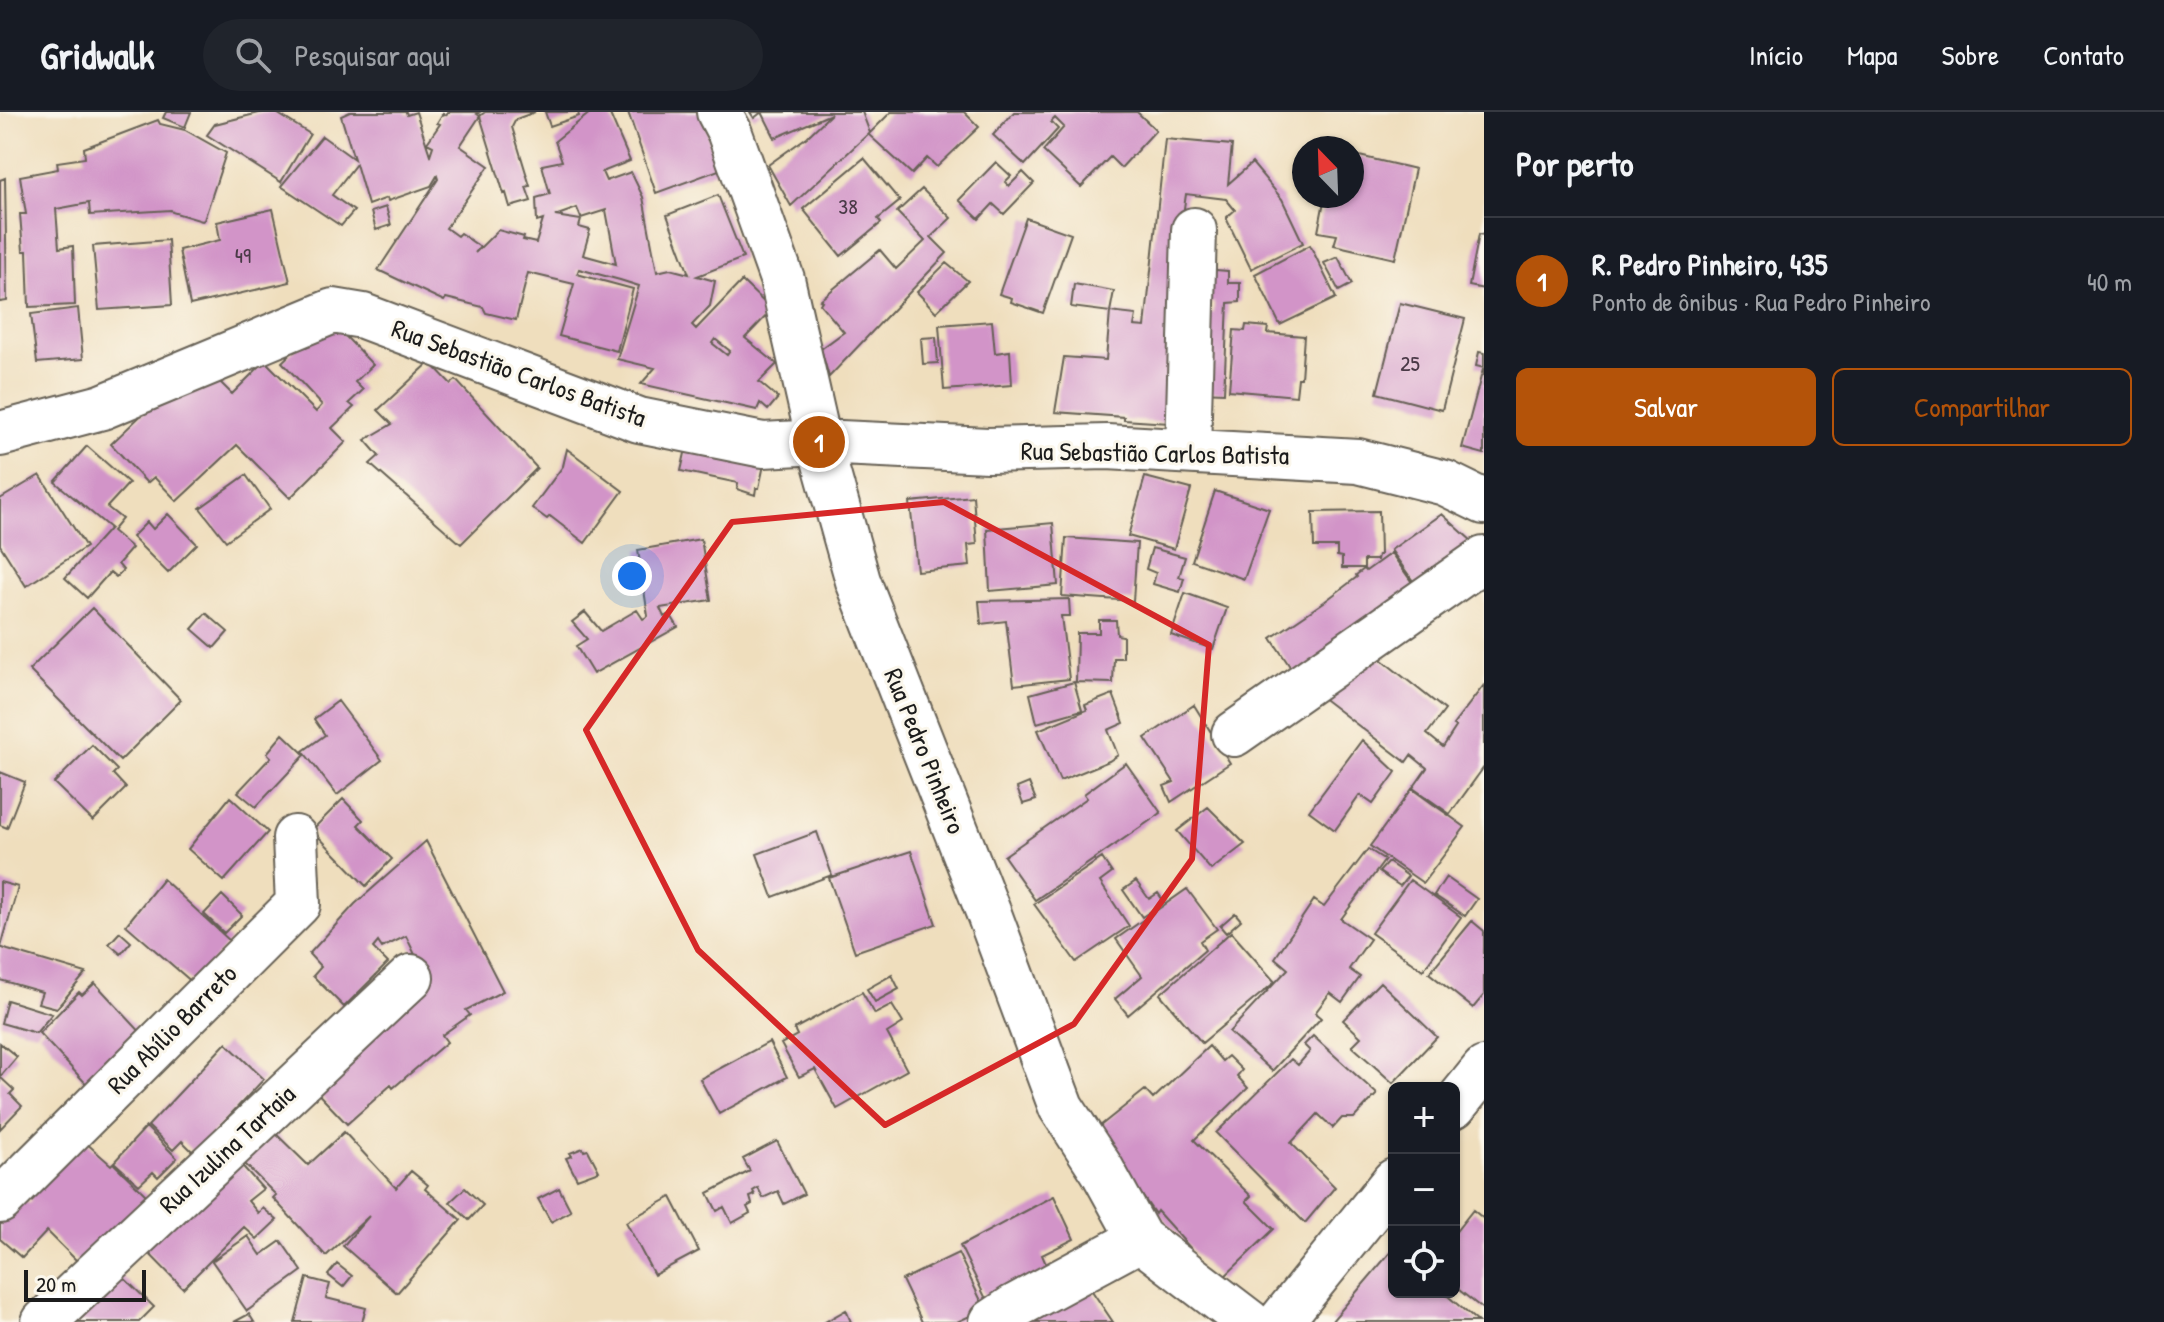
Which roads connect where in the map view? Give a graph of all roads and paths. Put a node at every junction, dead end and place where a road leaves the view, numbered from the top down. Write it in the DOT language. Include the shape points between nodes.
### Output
graph roads {
  1 [pos="719,112"];
  2 [pos="1194,230"];
  3 [pos="0,434"];
  4 [pos="819,442"];
  5 [pos="1188,451"];
  6 [pos="1484,502"];
  7 [pos="1484,559"];
  8 [pos="1234,734"];
  9 [pos="295,838"];
  10 [pos="411,977"];
  11 [pos="1484,1069"];
  12 [pos="1460,1099"];
  13 [pos="1388,1188"];
  14 [pos="0,1201"];
  15 [pos="1140,1239"];
  16 [pos="44,1322"];
  17 [pos="992,1322"];
  18 [pos="1249,1322"];
  19 [pos="1280,1322"];
  1 -- 4 [label="street, Rua Pedro Pinheiro" via="782,279"];
  2 -- 5 [label="street"];
  3 -- 4 [label="street, Rua Sebastião Carlos Batista" via="102,407 333,311 363,316 639,420 763,445"];
  4 -- 5 [label="street, Rua Sebastião Carlos Batista"];
  4 -- 15 [label="street, Rua Pedro Pinheiro" via="858,581 1061,1107"];
  5 -- 6 [label="street, Rua Sebastião Carlos Batista" via="1358,461 1445,483"];
  7 -- 8 [label="street"];
  9 -- 14 [label="street, Rua Abílio Barreto" via="298,904"];
  10 -- 16 [label="street, Rua Izulina Tartaia"];
  11 -- 12 [label="street"];
  13 -- 19 [label="street"];
  15 -- 17 [label="street"];
  15 -- 18 [label="street, Rua Pedro Pinheiro"];
}
